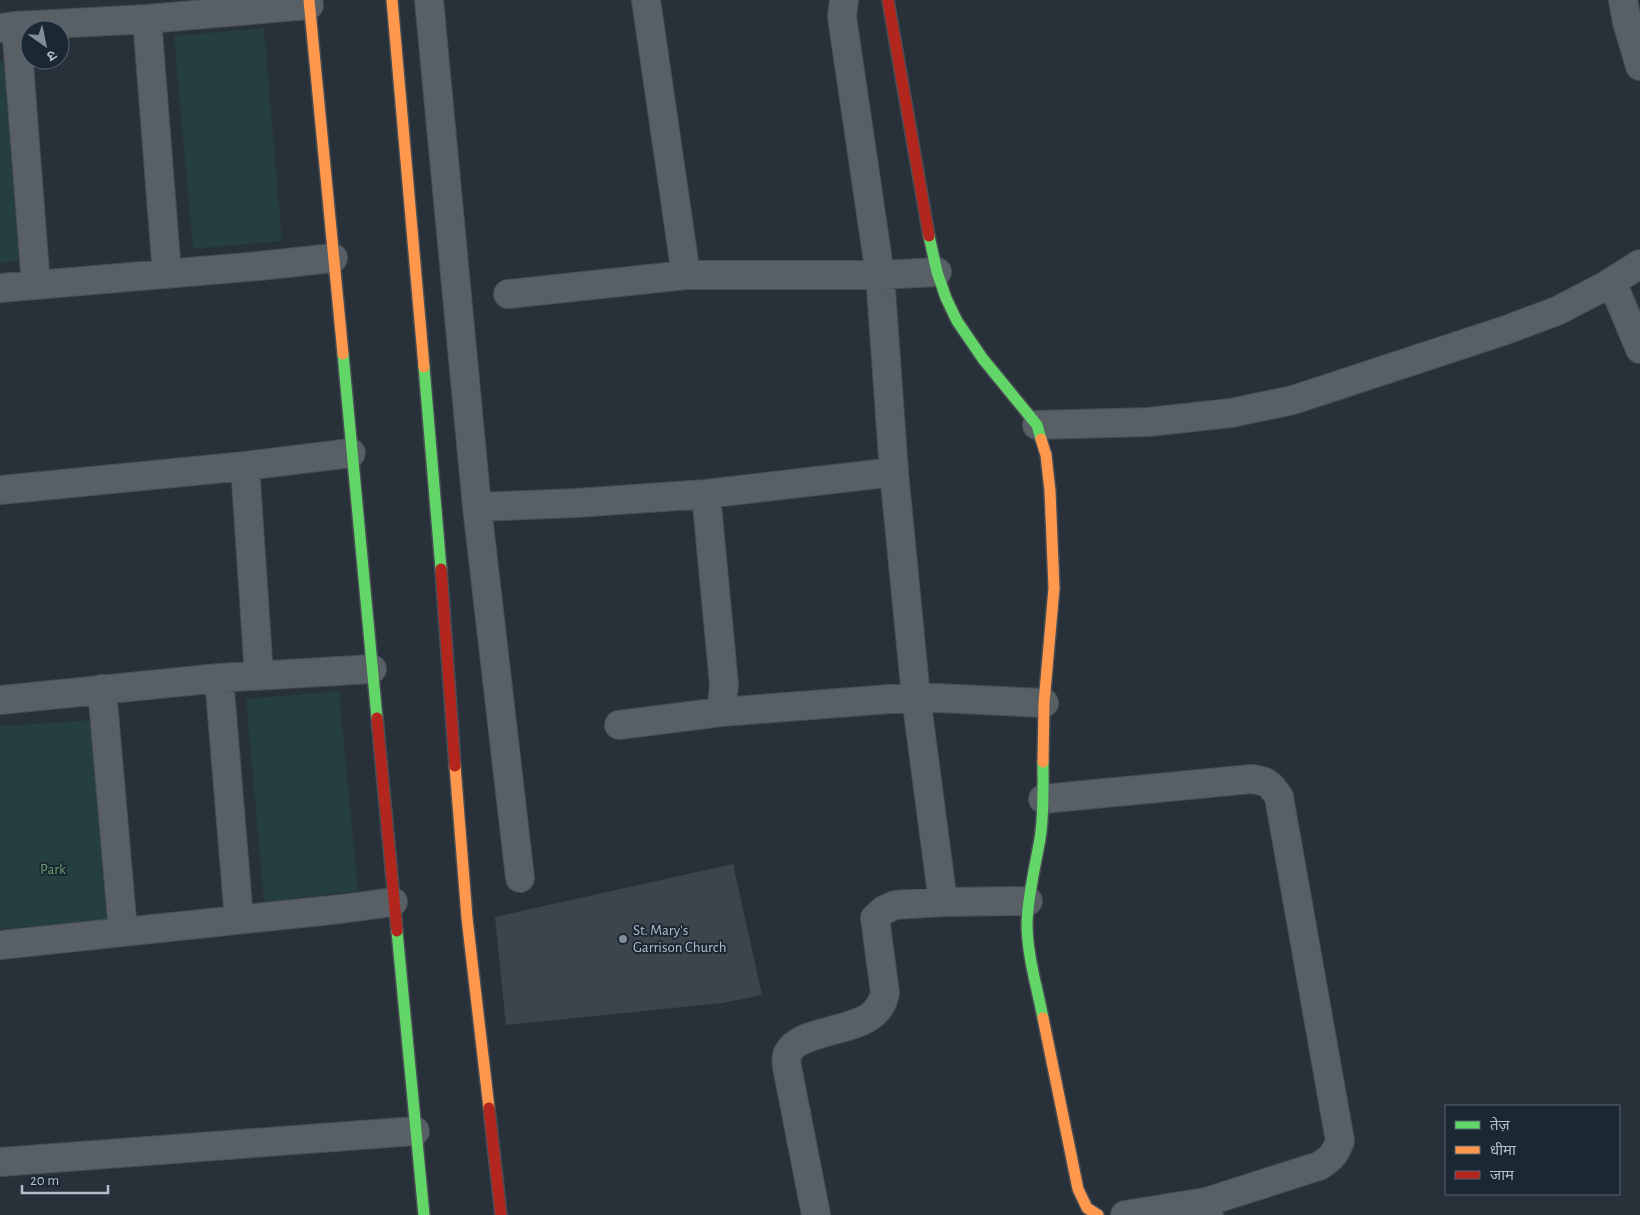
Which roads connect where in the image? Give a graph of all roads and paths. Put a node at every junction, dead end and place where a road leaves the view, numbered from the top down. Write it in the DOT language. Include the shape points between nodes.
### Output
graph roads {
  1 [pos="392,0"];
  2 [pos="429,0"];
  3 [pos="646,0"];
  4 [pos="844,0"];
  5 [pos="888,0"];
  6 [pos="1623,0"];
  7 [pos="309,2"];
  8 [pos="147,19"];
  9 [pos="8,27"];
  10 [pos="1640,66"];
  11 [pos="333,258"];
  12 [pos="1640,264"];
  13 [pos="937,272"];
  14 [pos="167,274"];
  15 [pos="686,275"];
  16 [pos="880,275"];
  17 [pos="1612,282"];
  18 [pos="36,285"];
  19 [pos="0,288"];
  20 [pos="508,294"];
  21 [pos="1640,349"];
  22 [pos="1037,424"];
  23 [pos="351,452"];
  24 [pos="245,466"];
  25 [pos="894,472"];
  26 [pos="0,490"];
  27 [pos="706,494"];
  28 [pos="477,507"];
  29 [pos="372,669"];
  30 [pos="259,675"];
  31 [pos="219,678"];
  32 [pos="102,689"];
  33 [pos="916,698"];
  34 [pos="0,700"];
  35 [pos="1044,703"];
  36 [pos="721,712"];
  37 [pos="619,725"];
  38 [pos="1043,799"];
  39 [pos="520,878"];
  40 [pos="1028,901"];
  41 [pos="393,902"];
  42 [pos="943,902"];
  43 [pos="239,919"];
  44 [pos="123,931"];
  45 [pos="0,945"];
  46 [pos="415,1131"];
  47 [pos="0,1162"];
  48 [pos="1207,1209"];
  49 [pos="424,1215"];
  50 [pos="501,1215"];
  51 [pos="816,1215"];
  52 [pos="1098,1215"];
  53 [pos="1125,1215"];
  1 -- 50 [label="main road" via="467,918"];
  2 -- 28 [label="street"];
  3 -- 15 [label="street"];
  4 -- 16 [label="street" via="842,17"];
  5 -- 13 [label="main road"];
  6 -- 10 [label="street"];
  7 -- 8 [label="street"];
  7 -- 11 [label="main road"];
  8 -- 9 [label="street"];
  8 -- 14 [label="street"];
  9 -- 18 [label="street"];
  11 -- 14 [label="street"];
  11 -- 23 [label="main road"];
  12 -- 17 [label="street"];
  13 -- 16 [label="street"];
  13 -- 22 [label="main road" via="957,321 983,359"];
  14 -- 18 [label="street"];
  15 -- 16 [label="street"];
  15 -- 20 [label="street"];
  16 -- 25 [label="street"];
  17 -- 21 [label="street"];
  17 -- 22 [label="street" via="1557,311 1293,400 1231,413 1166,420"];
  18 -- 19 [label="street"];
  22 -- 35 [label="main road" via="1046,455 1049,482 1054,588"];
  23 -- 24 [label="street"];
  23 -- 29 [label="main road"];
  24 -- 26 [label="street"];
  24 -- 30 [label="street"];
  25 -- 27 [label="street"];
  25 -- 33 [label="street"];
  27 -- 28 [label="street"];
  27 -- 36 [label="street" via="724,685"];
  28 -- 39 [label="street"];
  29 -- 30 [label="street"];
  29 -- 41 [label="main road"];
  30 -- 31 [label="street"];
  31 -- 32 [label="street"];
  31 -- 43 [label="street"];
  32 -- 34 [label="street"];
  32 -- 44 [label="street"];
  33 -- 35 [label="street"];
  33 -- 36 [label="street"];
  33 -- 42 [label="street"];
  35 -- 38 [label="main road"];
  36 -- 37 [label="street"];
  38 -- 40 [label="main road" via="1040,837"];
  38 -- 48 [label="street" via="1251,779 1264,781 1279,797 1340,1142 1330,1160 1319,1166"];
  40 -- 42 [label="street"];
  40 -- 52 [label="main road" via="1028,944 1078,1189 1084,1203"];
  41 -- 43 [label="street"];
  41 -- 46 [label="main road"];
  42 -- 51 [label="street" via="896,905 884,910 876,918 885,993 882,1004 874,1014 860,1022 798,1043 786,1055"];
  43 -- 44 [label="street"];
  44 -- 45 [label="street"];
  46 -- 47 [label="street"];
  46 -- 49 [label="main road"];
  48 -- 53 [label="street"];
}
